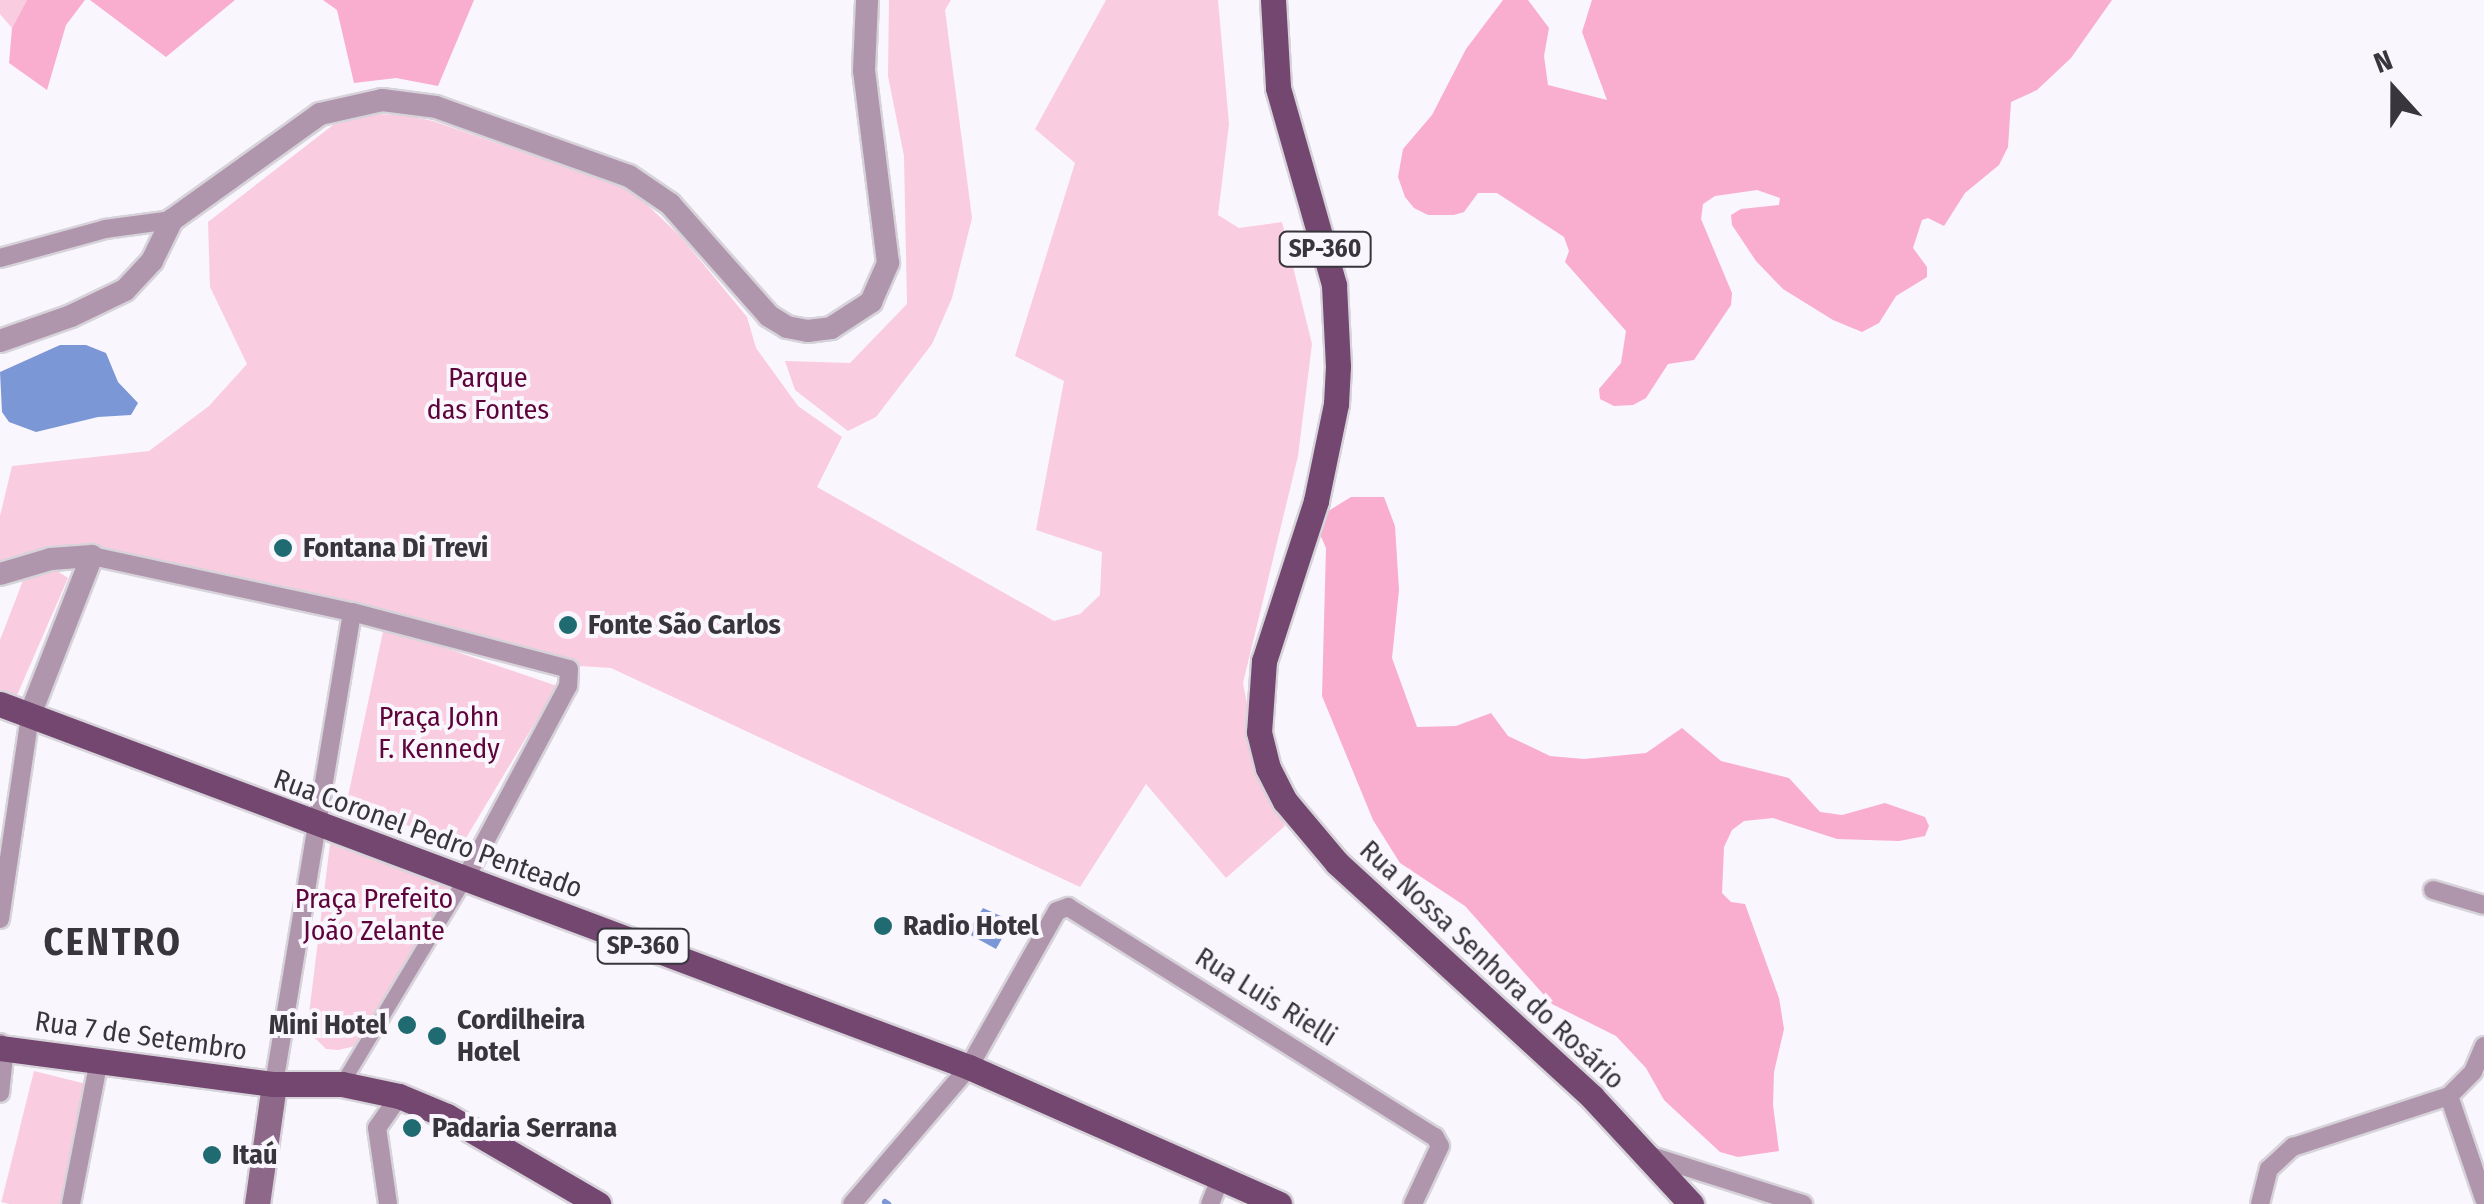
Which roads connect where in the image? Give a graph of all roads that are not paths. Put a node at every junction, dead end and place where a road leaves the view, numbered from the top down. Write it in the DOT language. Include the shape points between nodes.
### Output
graph roads {
  1 [pos="867,0"];
  2 [pos="1273,0"];
  3 [pos="172,220"];
  4 [pos="0,258"];
  5 [pos="0,341"];
  6 [pos="92,556"];
  7 [pos="0,574"];
  8 [pos="352,612"];
  9 [pos="0,704"];
  10 [pos="30,715"];
  11 [pos="315,825"];
  12 [pos="464,881"];
  13 [pos="2433,890"];
  14 [pos="2484,905"];
  15 [pos="0,919"];
  16 [pos="1,1046"];
  17 [pos="2484,1046"];
  18 [pos="99,1060"];
  19 [pos="968,1067"];
  20 [pos="274,1084"];
  21 [pos="342,1084"];
  22 [pos="0,1092"];
  23 [pos="399,1096"];
  24 [pos="2449,1096"];
  25 [pos="1645,1154"];
  26 [pos="1220,1178"];
  27 [pos="2484,1199"];
  28 [pos="71,1204"];
  29 [pos="258,1204"];
  30 [pos="388,1204"];
  31 [pos="598,1204"];
  32 [pos="852,1204"];
  33 [pos="1210,1204"];
  34 [pos="1279,1204"];
  35 [pos="1413,1204"];
  36 [pos="1692,1204"];
  37 [pos="1803,1204"];
  38 [pos="2260,1204"];
  1 -- 3 [label="street" via="864,70 888,263 871,302 832,328 788,328 768,316 670,204 629,176 416,102 360,102 320,114"];
  2 -- 25 [label="main road, Rua Nossa Senhora do Rosário / SP-360" via="1278,88 1334,286 1338,366 1316,501 1264,662 1259,732 1268,768 1285,801 1337,863 1592,1096"];
  3 -- 4 [label="street"];
  3 -- 5 [label="street" via="152,261 125,290"];
  6 -- 7 [label="street"];
  6 -- 8 [label="street"];
  6 -- 10 [label="street"];
  8 -- 11 [label="street"];
  8 -- 12 [label="street" via="566,667 572,674"];
  9 -- 10 [label="main road, Rua Coronel Pedro Penteado / SP-360"];
  10 -- 11 [label="main road, Rua Coronel Pedro Penteado / SP-360"];
  10 -- 15 [label="street"];
  11 -- 12 [label="main road, Rua Coronel Pedro Penteado / SP-360"];
  11 -- 20 [label="street"];
  12 -- 19 [label="main road, Rua Coronel Pedro Penteado / SP-360"];
  12 -- 21 [label="street"];
  13 -- 14 [label="street"];
  16 -- 18 [label="main road, Rua 7 de Setembro"];
  16 -- 22 [label="street"];
  17 -- 24 [label="street" via="2473,1072"];
  18 -- 20 [label="main road, Rua 7 de Setembro"];
  18 -- 28 [label="street"];
  19 -- 26 [label="main road, Rua Coronel Pedro Penteado / SP-360"];
  19 -- 32 [label="street"];
  19 -- 35 [label="street, Rua Luis Rielli" via="1057,911 1074,908 1431,1134 1440,1146"];
  20 -- 21 [label="main road"];
  20 -- 29 [label="main road"];
  21 -- 23 [label="main road"];
  23 -- 30 [label="street" via="378,1128"];
  23 -- 31 [label="main road" via="447,1116"];
  24 -- 27 [label="street"];
  24 -- 38 [label="street" via="2294,1146 2269,1169"];
  25 -- 36 [label="main road, Rua Nossa Senhora do Rosário / SP-360"];
  25 -- 37 [label="street"];
  26 -- 33 [label="street"];
  26 -- 34 [label="main road, Rua Coronel Pedro Penteado / SP-360"];
}
